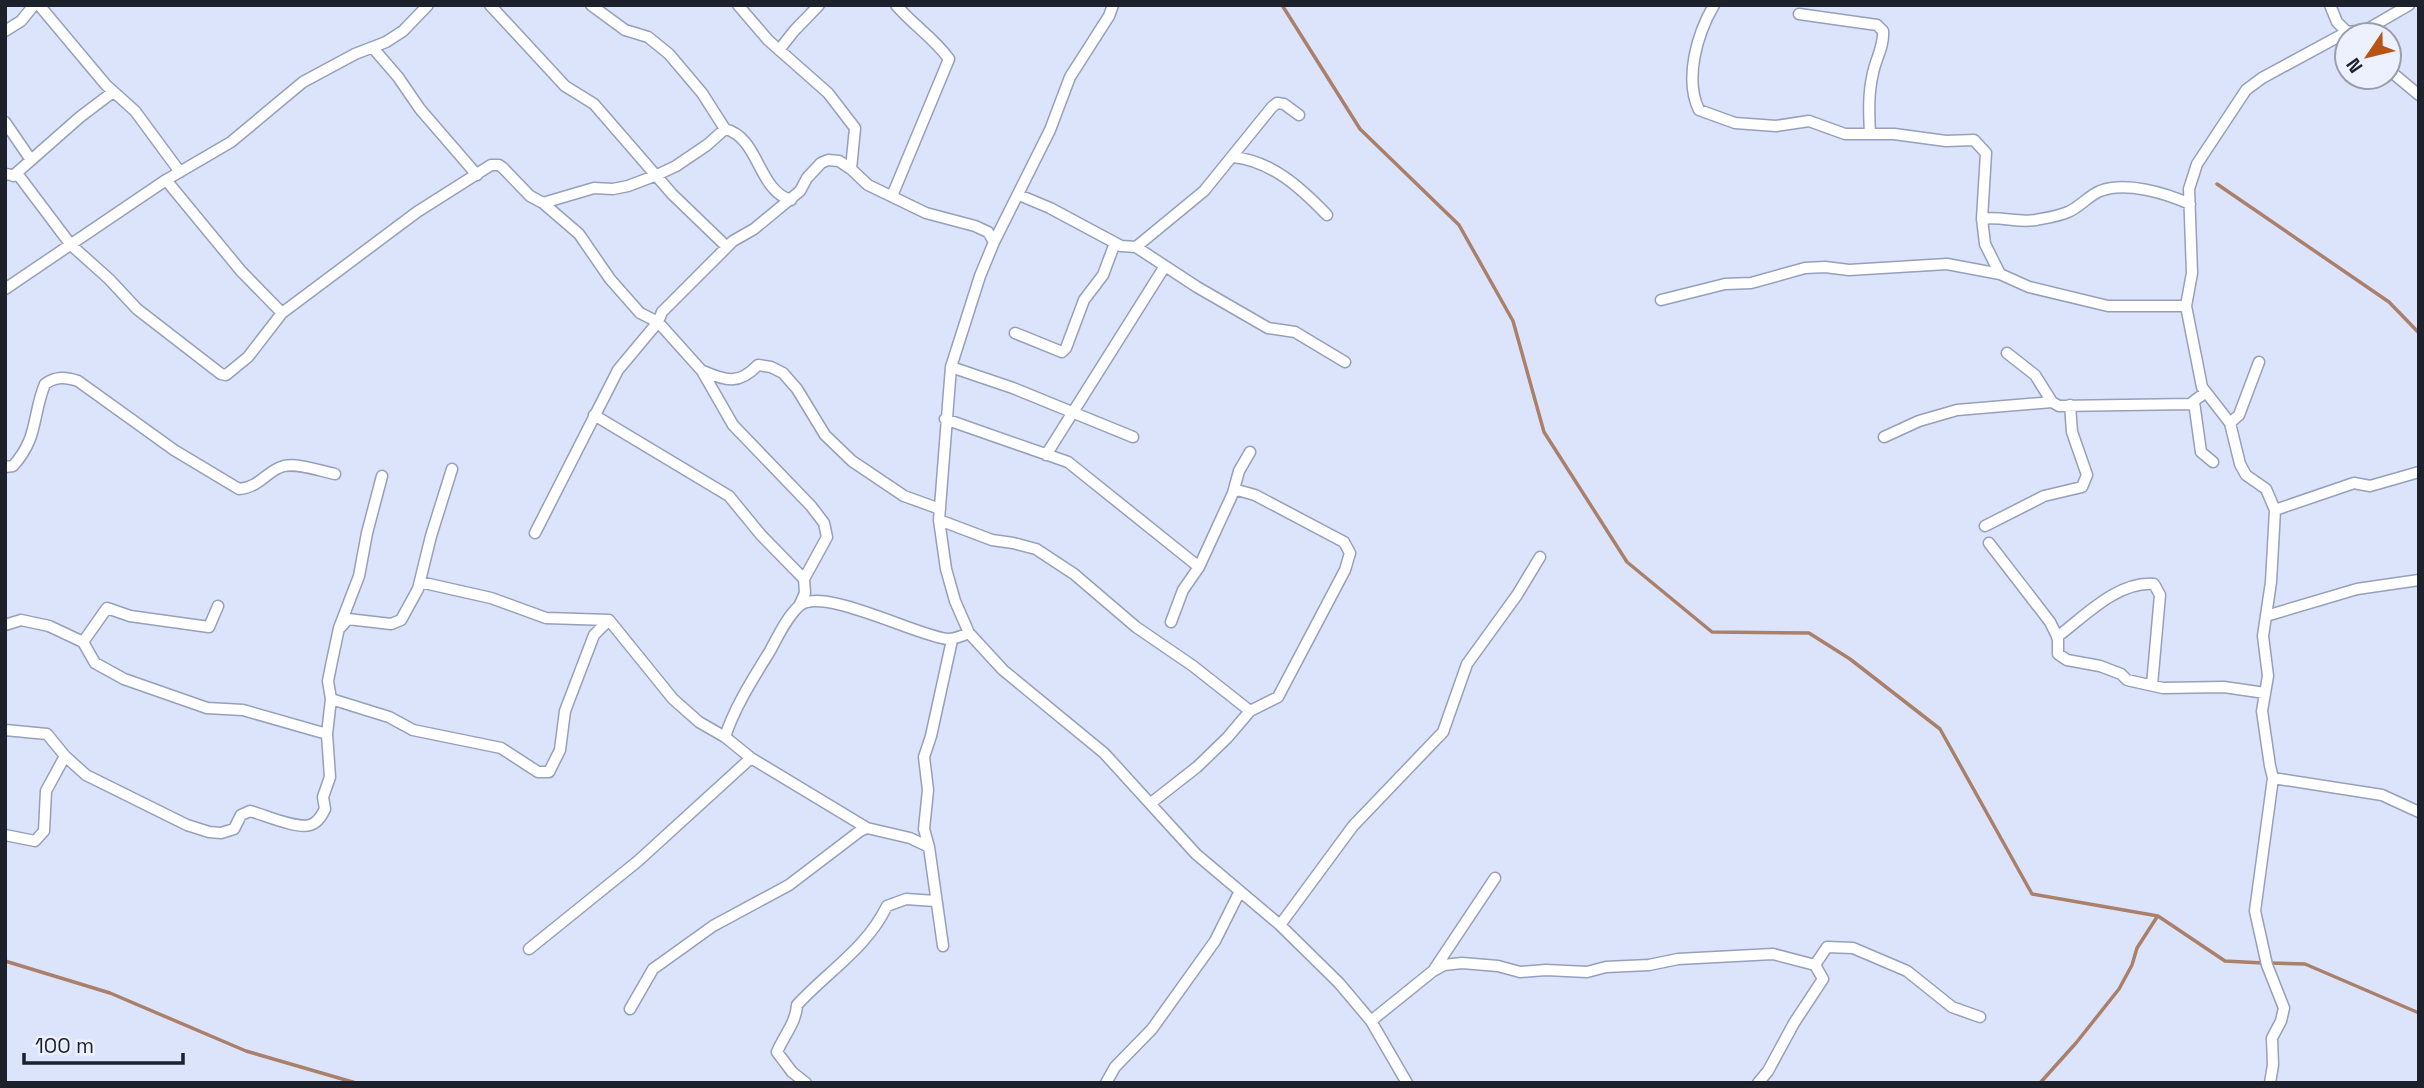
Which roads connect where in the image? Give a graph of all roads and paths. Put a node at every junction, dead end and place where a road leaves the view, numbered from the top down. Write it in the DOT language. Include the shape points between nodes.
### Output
graph roads {
  1 [pos="37,5"];
  2 [pos="428,5"];
  3 [pos="490,5"];
  4 [pos="592,5"];
  5 [pos="738,5"];
  6 [pos="819,5"];
  7 [pos="896,5"];
  8 [pos="1113,5"];
  9 [pos="1714,5"];
  10 [pos="2409,5"];
  11 [pos="1799,14"];
  12 [pos="2381,21"];
  13 [pos="5,32"];
  14 [pos="2333,42"];
  15 [pos="373,48"];
  16 [pos="779,50"];
  17 [pos="2403,82"];
  18 [pos="113,92"];
  19 [pos="2419,95"];
  20 [pos="1299,115"];
  21 [pos="5,122"];
  22 [pos="725,129"];
  23 [pos="1870,134"];
  24 [pos="1233,157"];
  25 [pos="31,160"];
  26 [pos="851,169"];
  27 [pos="180,172"];
  28 [pos="9,175"];
  29 [pos="477,175"];
  30 [pos="657,175"];
  31 [pos="166,180"];
  32 [pos="1019,195"];
  33 [pos="892,196"];
  34 [pos="791,200"];
  35 [pos="543,203"];
  36 [pos="2190,204"];
  37 [pos="1327,215"];
  38 [pos="1982,219"];
  39 [pos="995,242"];
  40 [pos="1115,243"];
  41 [pos="71,245"];
  42 [pos="727,247"];
  43 [pos="1136,247"];
  44 [pos="1165,266"];
  45 [pos="2000,274"];
  46 [pos="5,289"];
  47 [pos="1661,300"];
  48 [pos="2186,306"];
  49 [pos="282,313"];
  50 [pos="658,321"];
  51 [pos="1015,333"];
  52 [pos="2007,353"];
  53 [pos="1345,362"];
  54 [pos="2259,362"];
  55 [pos="951,367"];
  56 [pos="702,371"];
  57 [pos="2206,393"];
  58 [pos="2052,402"];
  59 [pos="2193,402"];
  60 [pos="2070,405"];
  61 [pos="1072,412"];
  62 [pos="594,415"];
  63 [pos="945,419"];
  64 [pos="2230,423"];
  65 [pos="1133,437"];
  66 [pos="1884,437"];
  67 [pos="1250,452"];
  68 [pos="1046,455"];
  69 [pos="2213,462"];
  70 [pos="5,467"];
  71 [pos="452,469"];
  72 [pos="2419,472"];
  73 [pos="335,474"];
  74 [pos="382,476"];
  75 [pos="1233,493"];
  76 [pos="2276,510"];
  77 [pos="939,515"];
  78 [pos="1985,526"];
  79 [pos="535,533"];
  80 [pos="1989,543"];
  81 [pos="1540,557"];
  82 [pos="1199,567"];
  83 [pos="804,579"];
  84 [pos="2419,580"];
  85 [pos="420,582"];
  86 [pos="800,604"];
  87 [pos="218,606"];
  88 [pos="2266,616"];
  89 [pos="609,620"];
  90 [pos="1171,622"];
  91 [pos="5,625"];
  92 [pos="339,628"];
  93 [pos="969,634"];
  94 [pos="2057,637"];
  95 [pos="952,639"];
  96 [pos="83,642"];
  97 [pos="2152,685"];
  98 [pos="2265,693"];
  99 [pos="331,699"];
  100 [pos="1250,710"];
  101 [pos="5,730"];
  102 [pos="327,734"];
  103 [pos="725,737"];
  104 [pos="65,757"];
  105 [pos="751,758"];
  106 [pos="2273,778"];
  107 [pos="1151,803"];
  108 [pos="2419,812"];
  109 [pos="867,828"];
  110 [pos="5,835"];
  111 [pos="929,848"];
  112 [pos="1495,878"];
  113 [pos="1240,891"];
  114 [pos="935,901"];
  115 [pos="1280,925"];
  116 [pos="943,946"];
  117 [pos="529,948"];
  118 [pos="1815,965"];
  119 [pos="1433,971"];
  120 [pos="630,1009"];
  121 [pos="1980,1017"];
  122 [pos="1371,1021"];
  123 [pos="806,1083"];
  124 [pos="1106,1083"];
  125 [pos="1407,1083"];
  126 [pos="1758,1083"];
  127 [pos="2270,1083"];
  1 -- 13 [label="street"];
  1 -- 18 [label="street"];
  2 -- 15 [label="street" via="403,31"];
  3 -- 30 [label="street" via="565,86 594,104"];
  4 -- 22 [label="street" via="669,54"];
  5 -- 16 [label="street"];
  6 -- 16 [label="street"];
  7 -- 33 [label="street" via="949,58"];
  8 -- 32 [label="street" via="1070,77"];
  9 -- 23 [label="street" via="1696,50 1693,96 1699,110 1735,123 1776,126 1809,121 1845,134"];
  10 -- 12 [label="street"];
  11 -- 23 [label="street" via="1877,25 1883,31 1868,98"];
  14 -- 36 [label="street" via="2246,90 2197,164 2189,189"];
  15 -- 27 [label="street" via="303,82 231,142"];
  15 -- 29 [label="street"];
  16 -- 26 [label="street" via="828,93 855,128"];
  17 -- 19 [label="street"];
  18 -- 25 [label="street"];
  18 -- 27 [label="street" via="135,111"];
  20 -- 24 [label="street" via="1277,103"];
  21 -- 25 [label="street"];
  22 -- 30 [label="street"];
  22 -- 34 [label="street" via="748,147 777,194"];
  23 -- 38 [label="street" via="1974,140 1986,153"];
  24 -- 37 [label="street" via="1260,162 1299,187"];
  24 -- 43 [label="street" via="1204,191"];
  25 -- 28 [label="street"];
  26 -- 33 [label="street" via="868,185"];
  26 -- 34 [label="street" via="839,161 821,163"];
  27 -- 31 [label="street"];
  28 -- 41 [label="street" via="19,176"];
  29 -- 35 [label="street" via="499,165"];
  29 -- 49 [label="street" via="417,212"];
  30 -- 35 [label="street" via="628,186 594,188"];
  30 -- 42 [label="street"];
  31 -- 41 [label="street"];
  31 -- 49 [label="street"];
  32 -- 39 [label="street"];
  32 -- 40 [label="street"];
  33 -- 39 [label="street" via="926,213 975,226"];
  34 -- 42 [label="street"];
  35 -- 50 [label="street" via="579,234 640,313"];
  36 -- 38 [label="street" via="2142,190 2112,188 2068,212 2034,220"];
  36 -- 48 [label="street" via="2192,273"];
  38 -- 45 [label="street" via="1985,244"];
  39 -- 55 [label="street"];
  40 -- 43 [label="street"];
  40 -- 51 [label="street" via="1062,352"];
  41 -- 46 [label="street"];
  41 -- 49 [label="street" via="137,309 221,374 230,373 248,356"];
  42 -- 50 [label="street" via="681,291"];
  43 -- 44 [label="street"];
  44 -- 53 [label="street" via="1268,327 1295,332"];
  44 -- 61 [label="street"];
  45 -- 47 [label="street" via="1947,264 1805,268"];
  45 -- 48 [label="street" via="2029,287 2108,306"];
  48 -- 57 [label="street"];
  50 -- 56 [label="street"];
  50 -- 62 [label="street" via="618,370"];
  52 -- 58 [label="street" via="2035,375"];
  54 -- 64 [label="street" via="2239,415"];
  55 -- 61 [label="street"];
  55 -- 63 [label="street"];
  56 -- 77 [label="street" via="725,380 747,376 758,365 783,373 825,435 852,461"];
  56 -- 83 [label="street" via="733,425 824,523 827,537"];
  57 -- 59 [label="street"];
  57 -- 64 [label="street"];
  58 -- 60 [label="street"];
  58 -- 66 [label="street" via="1957,410"];
  59 -- 60 [label="street"];
  59 -- 69 [label="street" via="2201,452"];
  60 -- 78 [label="street" via="2072,432 2087,475 2082,487 2044,496"];
  61 -- 65 [label="street"];
  61 -- 68 [label="street"];
  62 -- 79 [label="street"];
  62 -- 83 [label="street" via="729,496"];
  63 -- 68 [label="street"];
  63 -- 77 [label="street"];
  64 -- 76 [label="street" via="2240,464 2246,475 2266,489"];
  67 -- 75 [label="street"];
  68 -- 82 [label="street" via="1068,462"];
  70 -- 73 [label="street" via="15,464 35,429 46,384 65,377 78,381 174,450 239,489 251,488 284,466"];
  71 -- 85 [label="street"];
  72 -- 76 [label="street" via="2370,486 2354,483"];
  74 -- 92 [label="street" via="359,576"];
  75 -- 82 [label="street"];
  75 -- 100 [label="street" via="1255,495 1344,542 1350,553 1340,581 1278,697"];
  76 -- 88 [label="street"];
  77 -- 93 [label="street" via="946,569"];
  77 -- 100 [label="street" via="992,540 1036,549"];
  80 -- 94 [label="street"];
  81 -- 115 [label="street" via="1467,664 1443,732 1353,826"];
  82 -- 90 [label="street" via="1183,590"];
  83 -- 86 [label="street"];
  84 -- 88 [label="street" via="2357,589"];
  85 -- 89 [label="street" via="491,598 546,618"];
  85 -- 92 [label="street" via="401,620 391,624 348,619"];
  86 -- 95 [label="street" via="812,600 870,613 931,637"];
  86 -- 103 [label="street" via="730,720"];
  87 -- 96 [label="street" via="209,628 107,608"];
  88 -- 98 [label="street"];
  89 -- 99 [label="street" via="594,635 565,711 560,750 549,772 538,772 501,748 413,730"];
  89 -- 103 [label="street" via="673,699"];
  91 -- 96 [label="street" via="21,620 40,624"];
  92 -- 99 [label="street" via="328,681"];
  93 -- 95 [label="street"];
  93 -- 107 [label="street" via="1003,670 1104,753"];
  94 -- 97 [label="street" via="2058,654 2067,660 2100,666 2127,680"];
  94 -- 97 [label="street" via="2131,587 2154,584 2160,595"];
  95 -- 111 [label="street" via="924,757"];
  96 -- 102 [label="street" via="95,663 124,679 206,708 243,710"];
  97 -- 98 [label="street"];
  98 -- 106 [label="street" via="2262,711"];
  99 -- 102 [label="street"];
  100 -- 107 [label="street" via="1197,768"];
  101 -- 104 [label="street" via="47,734"];
  102 -- 104 [label="street" via="330,777 323,797 325,809 310,826 250,811 241,815 234,829 209,832 86,775"];
  103 -- 105 [label="street"];
  104 -- 110 [label="street" via="46,791 44,831 34,841"];
  105 -- 109 [label="street"];
  105 -- 117 [label="street" via="638,861"];
  106 -- 108 [label="street" via="2382,795"];
  106 -- 127 [label="street" via="2255,912 2267,965 2284,1008 2272,1038"];
  107 -- 113 [label="street" via="1196,854"];
  109 -- 111 [label="street" via="910,838"];
  109 -- 120 [label="street" via="789,885 713,926 653,969"];
  111 -- 114 [label="street"];
  112 -- 119 [label="street"];
  113 -- 115 [label="street"];
  113 -- 124 [label="street" via="1214,941 1152,1029 1115,1067"];
  114 -- 116 [label="street"];
  114 -- 123 [label="street" via="906,898 887,906 858,948 797,1005 797,1018 777,1052"];
  115 -- 122 [label="street"];
  118 -- 119 [label="street" via="1773,954 1678,959 1587,972 1520,972 1462,963"];
  118 -- 121 [label="street" via="1827,947 1853,948 1907,971 1952,1007"];
  118 -- 126 [label="street" via="1824,979"];
  119 -- 122 [label="street"];
  122 -- 125 [label="street"];
}
